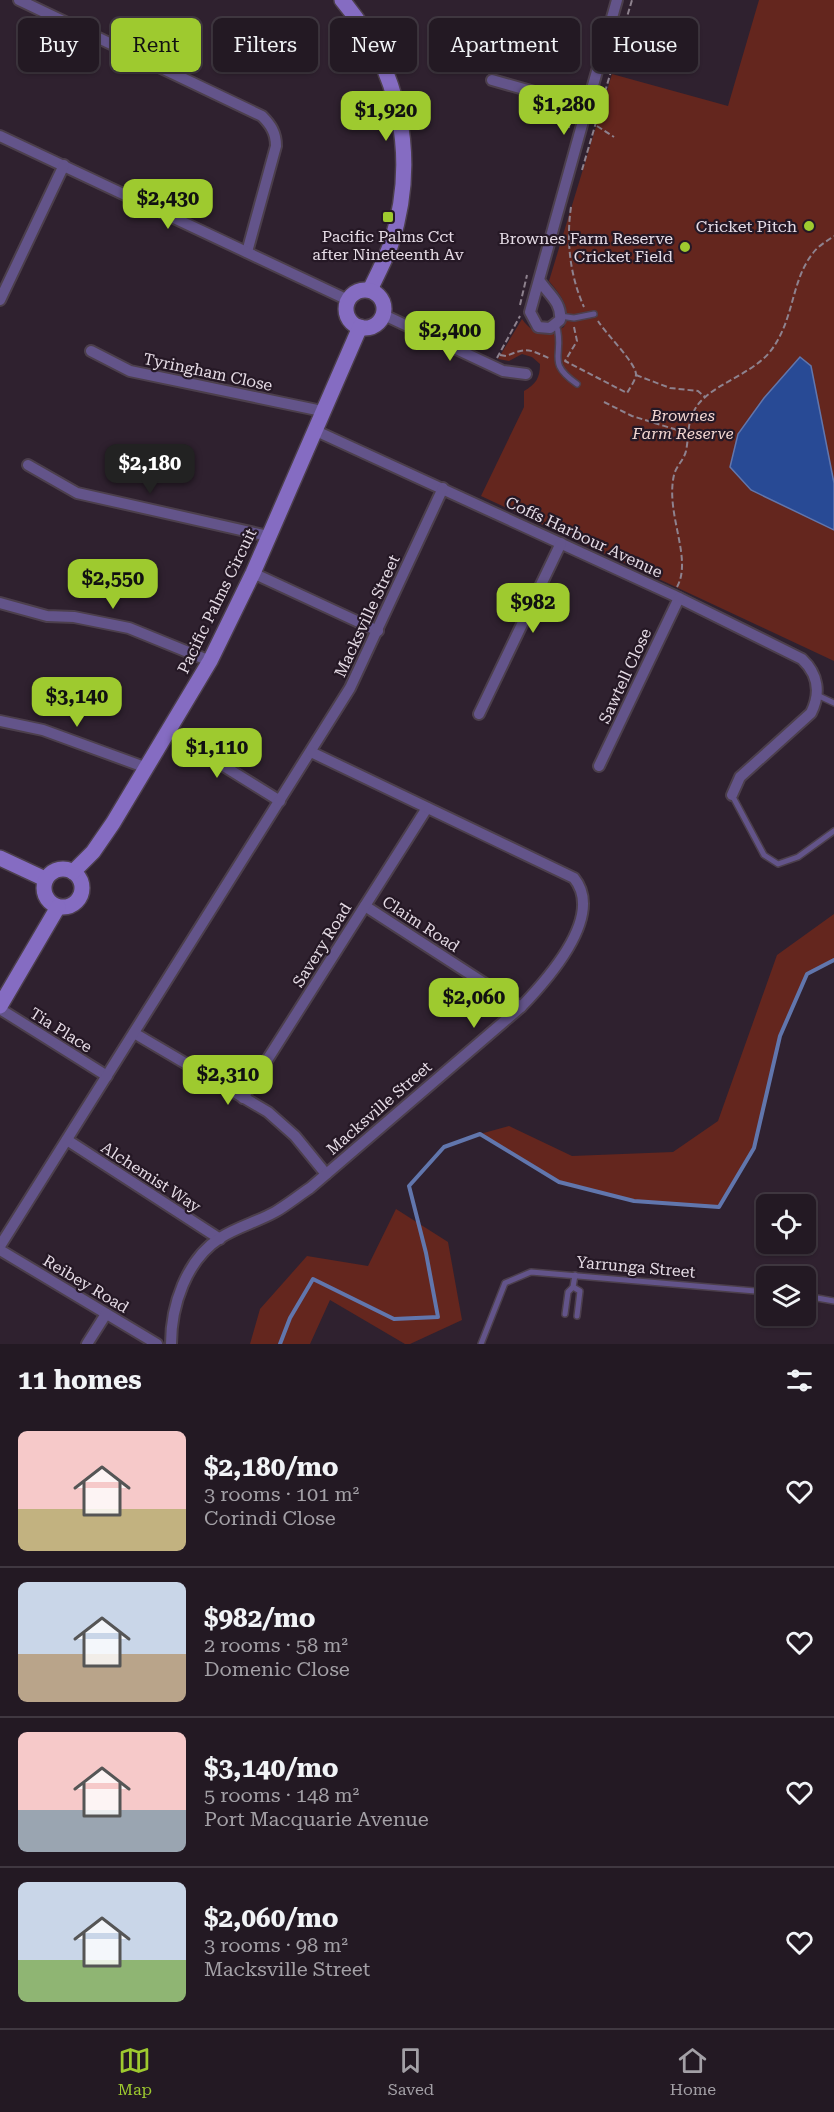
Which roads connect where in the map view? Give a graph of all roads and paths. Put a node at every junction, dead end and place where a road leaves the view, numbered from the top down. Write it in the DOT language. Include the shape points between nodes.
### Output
graph roads {
  1 [pos="19,0"];
  2 [pos="342,0"];
  3 [pos="617,0"];
  4 [pos="632,0"];
  5 [pos="492,80"];
  6 [pos="587,107"];
  7 [pos="596,126"];
  8 [pos="0,136"];
  9 [pos="614,137"];
  10 [pos="64,165"];
  11 [pos="579,177"];
  12 [pos="573,198"];
  13 [pos="834,236"];
  14 [pos="247,252"];
  15 [pos="538,280"];
  16 [pos="370,290"];
  17 [pos="0,300"];
  18 [pos="348,300"];
  19 [pos="384,315"];
  20 [pos="592,315"];
  21 [pos="574,318"];
  22 [pos="558,320"];
  23 [pos="360,327"];
  24 [pos="91,351"];
  25 [pos="500,354"];
  26 [pos="551,359"];
  27 [pos="526,374"];
  28 [pos="636,375"];
  29 [pos="577,384"];
  30 [pos="705,397"];
  31 [pos="604,402"];
  32 [pos="322,411"];
  33 [pos="314,430"];
  34 [pos="687,433"];
  35 [pos="27,465"];
  36 [pos="442,488"];
  37 [pos="268,536"];
  38 [pos="561,543"];
  39 [pos="253,573"];
  40 [pos="678,592"];
  41 [pos="0,603"];
  42 [pos="378,631"];
  43 [pos="210,661"];
  44 [pos="817,695"];
  45 [pos="834,703"];
  46 [pos="479,714"];
  47 [pos="0,721"];
  48 [pos="169,732"];
  49 [pos="311,752"];
  50 [pos="599,766"];
  51 [pos="147,768"];
  52 [pos="732,795"];
  53 [pos="280,801"];
  54 [pos="427,808"];
  55 [pos="834,831"];
  56 [pos="0,858"];
  57 [pos="73,872"];
  58 [pos="45,879"];
  59 [pos="365,906"];
  60 [pos="58,907"];
  61 [pos="0,1007"];
  62 [pos="520,1007"];
  63 [pos="134,1033"];
  64 [pos="107,1076"];
  65 [pos="243,1098"];
  66 [pos="67,1140"];
  67 [pos="326,1174"];
  68 [pos="220,1239"];
  69 [pos="0,1246"];
  70 [pos="0,1250"];
  71 [pos="575,1275"];
  72 [pos="573,1287"];
  73 [pos="756,1291"];
  74 [pos="816,1298"];
  75 [pos="834,1301"];
  76 [pos="106,1314"];
  77 [pos="565,1314"];
  78 [pos="577,1316"];
  79 [pos="87,1344"];
  80 [pos="157,1344"];
  81 [pos="171,1344"];
  82 [pos="481,1344"];
  1 -- 14 [label="street" via="262,116 270,124 276,146"];
  2 -- 16 [label="street" via="376,47 401,118 404,172 397,219 391,244"];
  3 -- 6 [label="street"];
  4 -- 7 [label="path"];
  5 -- 6 [label="street"];
  6 -- 15 [label="street"];
  7 -- 9 [label="path"];
  7 -- 11 [label="path"];
  8 -- 10 [label="street"];
  10 -- 14 [label="street"];
  10 -- 17 [label="street"];
  12 -- 20 [label="path" via="568,233 571,262 579,295"];
  13 -- 30 [label="path" via="813,253 802,271 789,317 768,353 744,375"];
  14 -- 18 [label="street"];
  15 -- 22 [label="street" via="558,304"];
  15 -- 22 [label="street" via="530,316 543,329"];
  16 -- 18 [label="street" via="357,291"];
  16 -- 19 [label="street" via="383,301"];
  18 -- 23 [label="street" via="347,316"];
  19 -- 23 [label="street" via="376,325"];
  19 -- 27 [label="street" via="503,371"];
  20 -- 21 [label="lane"];
  20 -- 28 [label="path" via="633,363"];
  21 -- 22 [label="lane"];
  21 -- 28 [label="path" via="577,341 566,361 627,393"];
  22 -- 29 [label="lane" via="558,365"];
  23 -- 32 [label="street, Pacific Palms Circuit"];
  24 -- 32 [label="street, Tyringham Close" via="130,372"];
  25 -- 26 [label="path" via="527,350"];
  28 -- 30 [label="path"];
  30 -- 34 [label="path" via="694,411"];
  31 -- 34 [label="path" via="632,416"];
  32 -- 33 [label="street, Pacific Palms Circuit"];
  33 -- 36 [label="street, Coffs Harbour Avenue"];
  33 -- 37 [label="street, Pacific Palms Circuit"];
  34 -- 40 [label="path" via="686,452 676,467 672,484 673,519 684,573"];
  35 -- 37 [label="street" via="77,493"];
  36 -- 38 [label="street, Coffs Harbour Avenue"];
  36 -- 42 [label="street, Macksville Street"];
  37 -- 39 [label="street, Pacific Palms Circuit"];
  38 -- 40 [label="street, Coffs Harbour Avenue"];
  38 -- 46 [label="street"];
  39 -- 42 [label="street"];
  39 -- 43 [label="street, Pacific Palms Circuit"];
  40 -- 44 [label="street, Coffs Harbour Avenue" via="802,659 811,668"];
  40 -- 50 [label="street, Sawtell Close"];
  41 -- 43 [label="street" via="37,614 129,628"];
  42 -- 49 [label="street, Macksville Street" via="351,688"];
  43 -- 48 [label="street, Pacific Palms Circuit"];
  44 -- 45 [label="lane"];
  44 -- 52 [label="street" via="811,713 740,777"];
  47 -- 51 [label="street" via="43,730"];
  48 -- 51 [label="street, Pacific Palms Circuit"];
  48 -- 53 [label="street"];
  49 -- 53 [label="street, Macksville Street"];
  49 -- 54 [label="street, Macksville Street"];
  51 -- 57 [label="street, Pacific Palms Circuit" via="93,852"];
  52 -- 55 [label="lane" via="764,855 778,864 798,857"];
  53 -- 63 [label="street, Macksville Street"];
  54 -- 59 [label="street, Savery Road"];
  54 -- 62 [label="street, Macksville Street" via="574,878 581,887 585,906 564,955 549,978"];
  56 -- 58 [label="street"];
  57 -- 58 [label="street" via="59,869"];
  57 -- 60 [label="street" via="82,884 80,897 68,907"];
  58 -- 60 [label="street" via="45,896"];
  59 -- 62 [label="street, Claim Road"];
  59 -- 65 [label="street, Savery Road"];
  60 -- 61 [label="street"];
  61 -- 64 [label="street, Tia Place"];
  62 -- 67 [label="street, Macksville Street"];
  63 -- 64 [label="street, Macksville Street"];
  63 -- 65 [label="street"];
  64 -- 66 [label="street, Macksville Street"];
  65 -- 67 [label="street" via="268,1112 295,1136"];
  66 -- 68 [label="street, Alchemist Way"];
  66 -- 69 [label="street, Macksville Street"];
  67 -- 68 [label="street, Macksville Street" via="275,1211"];
  68 -- 81 [label="street, Macksville Street" via="183,1283 171,1324"];
  70 -- 76 [label="street, Reibey Road"];
  71 -- 72 [label="lane"];
  71 -- 73 [label="lane, Yarrunga Street"];
  71 -- 82 [label="lane, Yarrunga Street" via="531,1272 505,1283"];
  72 -- 77 [label="lane" via="568,1292"];
  72 -- 78 [label="lane" via="580,1291"];
  74 -- 75 [label="lane"];
  76 -- 79 [label="street"];
  76 -- 80 [label="street, Reibey Road"];
}
